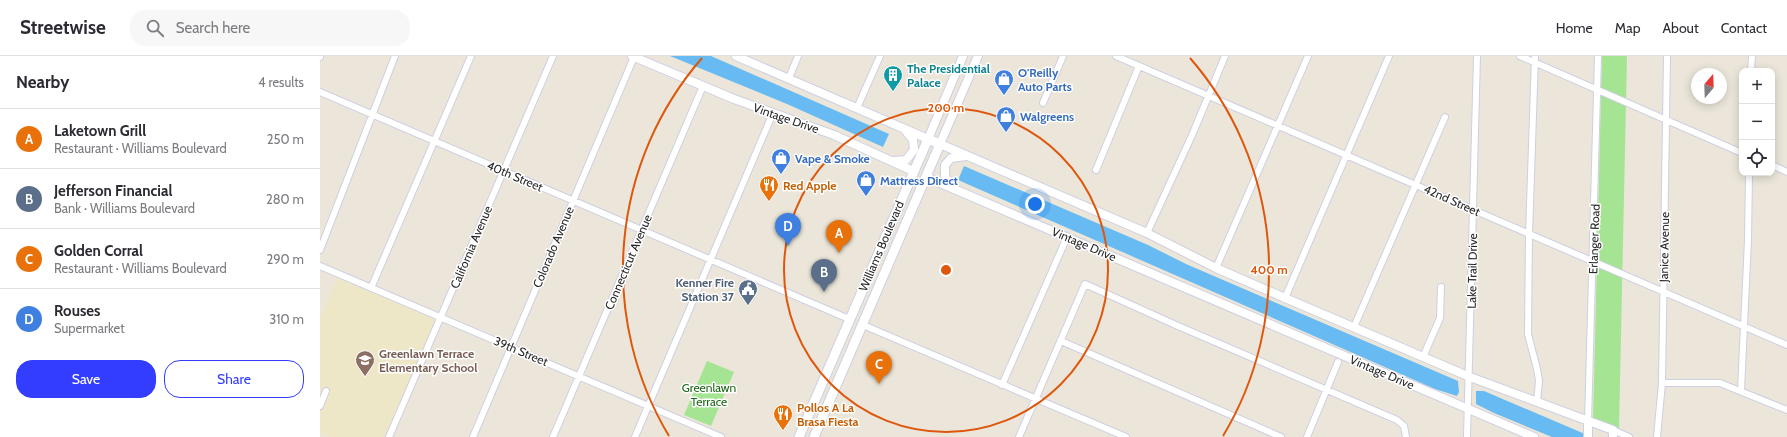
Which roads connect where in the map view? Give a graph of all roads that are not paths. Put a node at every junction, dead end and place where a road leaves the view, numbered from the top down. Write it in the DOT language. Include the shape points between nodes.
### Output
graph roads {
  1 [pos="395,56"];
  2 [pos="471,56"];
  3 [pos="553,56"];
  4 [pos="633,56"];
  5 [pos="736,56"];
  6 [pos="798,56"];
  7 [pos="880,56"];
  8 [pos="963,56"];
  9 [pos="978,56"];
  10 [pos="1063,56"];
  11 [pos="1116,56"];
  12 [pos="1225,56"];
  13 [pos="1308,56"];
  14 [pos="1389,56"];
  15 [pos="1477,56"];
  16 [pos="1520,56"];
  17 [pos="1598,56"];
  18 [pos="1667,56"];
  19 [pos="1752,56"];
  20 [pos="1534,59"];
  21 [pos="1139,66"];
  22 [pos="1752,68"];
  23 [pos="789,78"];
  24 [pos="703,86"];
  25 [pos="1598,90"];
  26 [pos="320,92"];
  27 [pos="1208,96"];
  28 [pos="1043,103"];
  29 [pos="858,108"];
  30 [pos="773,113"];
  31 [pos="372,114"];
  32 [pos="1445,118"];
  33 [pos="1666,120"];
  34 [pos="1277,125"];
  35 [pos="901,127"];
  36 [pos="928,139"];
  37 [pos="435,141"];
  38 [pos="940,144"];
  39 [pos="1739,152"];
  40 [pos="1347,155"];
  41 [pos="967,156"];
  42 [pos="891,161"];
  43 [pos="1775,166"];
  44 [pos="1096,170"];
  45 [pos="504,171"];
  46 [pos="913,171"];
  47 [pos="1787,172"];
  48 [pos="1749,176"];
  49 [pos="926,177"];
  50 [pos="1416,185"];
  51 [pos="951,187"];
  52 [pos="573,200"];
  53 [pos="1473,210"];
  54 [pos="642,229"];
  55 [pos="1148,234"];
  56 [pos="1529,234"];
  57 [pos="1067,237"];
  58 [pos="320,250"];
  59 [pos="879,250"];
  60 [pos="711,259"];
  61 [pos="1593,261"];
  62 [pos="320,266"];
  63 [pos="1216,268"];
  64 [pos="1441,287"];
  65 [pos="371,288"];
  66 [pos="862,290"];
  67 [pos="1663,290"];
  68 [pos="876,294"];
  69 [pos="1285,298"];
  70 [pos="440,317"];
  71 [pos="849,319"];
  72 [pos="863,325"];
  73 [pos="1744,326"];
  74 [pos="1354,328"];
  75 [pos="1061,341"];
  76 [pos="1787,345"];
  77 [pos="511,346"];
  78 [pos="849,355"];
  79 [pos="1424,357"];
  80 [pos="1338,362"];
  81 [pos="1470,376"];
  82 [pos="579,377"];
  83 [pos="1662,383"];
  84 [pos="1002,385"];
  85 [pos="1328,389"];
  86 [pos="1740,390"];
  87 [pos="326,391"];
  88 [pos="1036,400"];
  89 [pos="1537,402"];
  90 [pos="320,406"];
  91 [pos="648,407"];
  92 [pos="1468,409"];
  93 [pos="1787,410"];
  94 [pos="1588,429"];
  95 [pos="1613,434"];
  96 [pos="389,437"];
  97 [pos="473,437"];
  98 [pos="553,437"];
  99 [pos="636,437"];
  100 [pos="718,437"];
  101 [pos="799,437"];
  102 [pos="814,437"];
  103 [pos="1019,437"];
  104 [pos="1126,437"];
  105 [pos="1281,437"];
  106 [pos="1307,437"];
  107 [pos="1406,437"];
  108 [pos="1467,437"];
  109 [pos="1534,437"];
  110 [pos="1629,437"];
  111 [pos="1657,437"];
  1 -- 31 [label="street"];
  2 -- 37 [label="street"];
  3 -- 45 [label="street, California Avenue"];
  4 -- 24 [label="street, Vintage Drive"];
  4 -- 52 [label="street, Colorado Avenue"];
  5 -- 23 [label="street"];
  6 -- 23 [label="street"];
  7 -- 29 [label="street"];
  8 -- 36 [label="street, Williams Boulevard"];
  9 -- 38 [label="street, Williams Boulevard"];
  10 -- 28 [label="street"];
  11 -- 21 [label="street, 42nd Street"];
  12 -- 27 [label="street"];
  13 -- 34 [label="street"];
  14 -- 40 [label="street"];
  15 -- 53 [label="street, Lake Trail Drive"];
  16 -- 20 [label="street"];
  17 -- 25 [label="street, Erlanger Road"];
  18 -- 33 [label="street, Janice Avenue"];
  19 -- 22 [label="street"];
  20 -- 25 [label="street"];
  20 -- 56 [label="street"];
  21 -- 27 [label="street, 42nd Street"];
  21 -- 44 [label="street"];
  23 -- 29 [label="street"];
  24 -- 30 [label="street, Vintage Drive"];
  24 -- 54 [label="street, Connecticut Avenue"];
  25 -- 33 [label="street"];
  25 -- 61 [label="street, Erlanger Road"];
  26 -- 31 [label="street, 40th Street"];
  27 -- 34 [label="street, 42nd Street"];
  27 -- 55 [label="street"];
  29 -- 35 [label="street"];
  30 -- 42 [label="street, Vintage Drive" via="834,135"];
  30 -- 60 [label="street"];
  31 -- 37 [label="street, 40th Street"];
  31 -- 58 [label="street"];
  32 -- 50 [label="street"];
  33 -- 39 [label="street"];
  33 -- 67 [label="street, Janice Avenue"];
  34 -- 40 [label="street, 42nd Street"];
  34 -- 63 [label="street"];
  35 -- 36 [label="street"];
  35 -- 42 [label="street" via="913,140 914,150 906,160"];
  36 -- 38 [label="main road"];
  36 -- 46 [label="main road, Williams Boulevard"];
  37 -- 45 [label="street, 40th Street"];
  37 -- 65 [label="street"];
  38 -- 41 [label="street"];
  38 -- 49 [label="main road, Williams Boulevard"];
  40 -- 50 [label="street, 42nd Street"];
  40 -- 69 [label="street"];
  41 -- 51 [label="street" via="951,158 945,166 945,176"];
  41 -- 55 [label="street"];
  42 -- 46 [label="street, Vintage Drive"];
  43 -- 47 [label="street"];
  45 -- 52 [label="street, 40th Street"];
  45 -- 70 [label="street, California Avenue"];
  46 -- 49 [label="main road, Vintage Drive"];
  46 -- 59 [label="main road, Williams Boulevard"];
  48 -- 73 [label="street"];
  49 -- 51 [label="street, Vintage Drive"];
  49 -- 68 [label="main road, Williams Boulevard"];
  50 -- 53 [label="street, 42nd Street"];
  50 -- 74 [label="street"];
  51 -- 57 [label="street, Vintage Drive"];
  52 -- 54 [label="street, 40th Street"];
  52 -- 77 [label="street, Colorado Avenue"];
  53 -- 56 [label="street, 42nd Street"];
  53 -- 81 [label="street, Lake Trail Drive"];
  54 -- 60 [label="street, 40th Street"];
  54 -- 82 [label="street, Connecticut Avenue"];
  55 -- 63 [label="street"];
  56 -- 61 [label="street, 42nd Street"];
  56 -- 89 [label="street" via="1528,334 1539,381"];
  57 -- 84 [label="street"];
  57 -- 92 [label="street, Vintage Drive"];
  59 -- 66 [label="main road, Williams Boulevard"];
  59 -- 68 [label="main road" via="885,258"];
  60 -- 71 [label="street, 40th Street"];
  60 -- 91 [label="street"];
  61 -- 67 [label="street, 42nd Street"];
  61 -- 94 [label="street, Erlanger Road"];
  62 -- 65 [label="street, 39th Street"];
  63 -- 69 [label="street"];
  64 -- 79 [label="street" via="1440,318"];
  65 -- 70 [label="street, 39th Street"];
  66 -- 71 [label="main road, Williams Boulevard"];
  66 -- 72 [label="main road" via="864,297 857,318"];
  67 -- 73 [label="street, 42nd Street"];
  67 -- 83 [label="street, Janice Avenue"];
  68 -- 72 [label="main road, Williams Boulevard"];
  69 -- 74 [label="street"];
  70 -- 77 [label="street, 39th Street"];
  70 -- 96 [label="street, California Avenue"];
  71 -- 78 [label="main road" via="856,327 848,348"];
  71 -- 101 [label="main road, Williams Boulevard"];
  72 -- 78 [label="main road, Williams Boulevard"];
  72 -- 84 [label="street"];
  73 -- 76 [label="street, 42nd Street"];
  73 -- 86 [label="street"];
  74 -- 79 [label="street"];
  75 -- 85 [label="street" via="1085,284"];
  75 -- 88 [label="street"];
  75 -- 105 [label="street"];
  77 -- 82 [label="street, 39th Street"];
  77 -- 97 [label="street, Colorado Avenue"];
  78 -- 102 [label="main road, Williams Boulevard"];
  79 -- 81 [label="street"];
  80 -- 85 [label="street"];
  81 -- 89 [label="street"];
  81 -- 92 [label="street, Lake Trail Drive"];
  82 -- 91 [label="street, 39th Street"];
  82 -- 98 [label="street, Connecticut Avenue"];
  83 -- 86 [label="street" via="1720,382"];
  83 -- 111 [label="street, Janice Avenue"];
  84 -- 88 [label="street"];
  85 -- 106 [label="street"];
  85 -- 107 [label="street" via="1397,420 1404,426"];
  86 -- 93 [label="street"];
  87 -- 90 [label="street"];
  88 -- 103 [label="street"];
  88 -- 104 [label="street"];
  89 -- 94 [label="street"];
  91 -- 99 [label="street"];
  91 -- 100 [label="street, 39th Street"];
  92 -- 108 [label="street, Lake Trail Drive"];
  92 -- 109 [label="street, Vintage Drive"];
  94 -- 95 [label="street"];
  95 -- 110 [label="street"];
}
